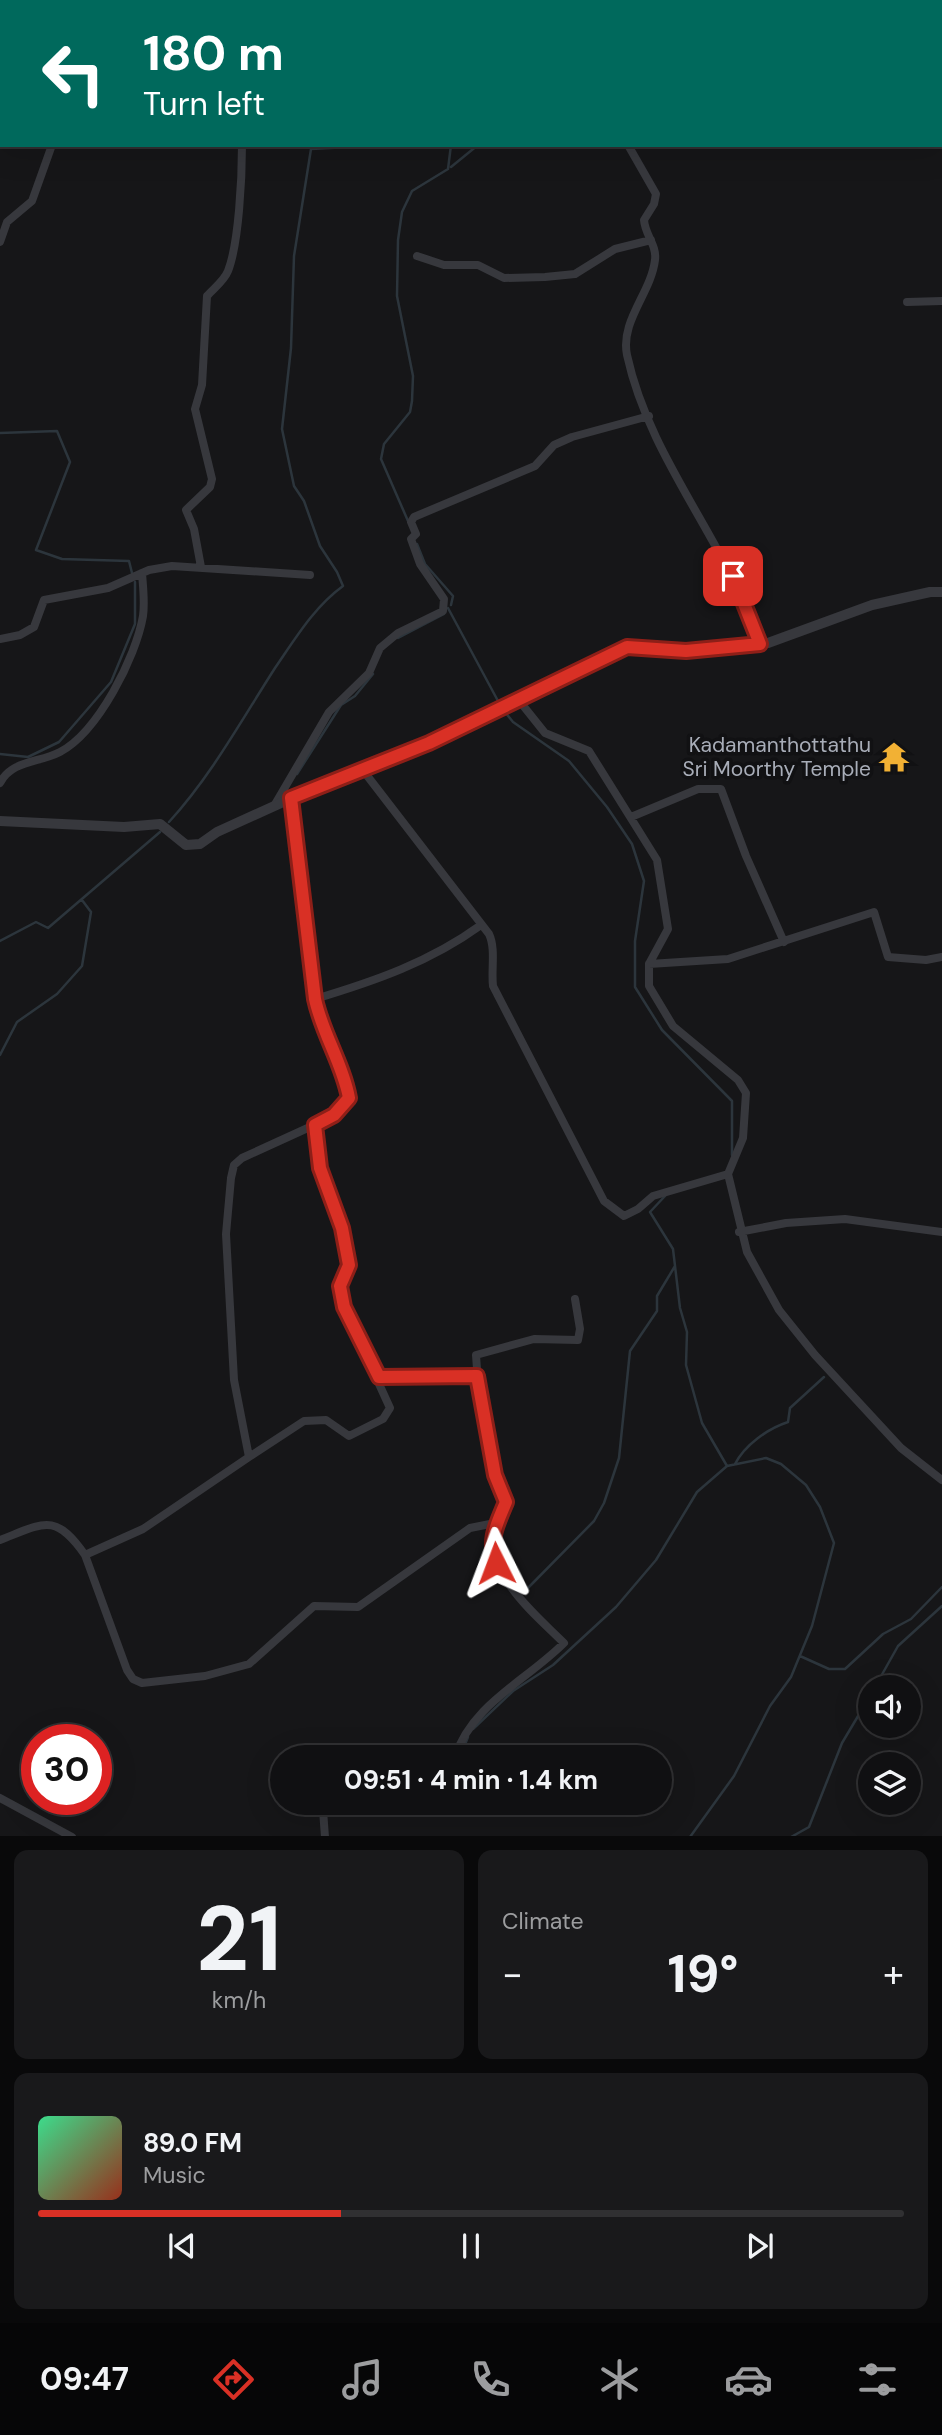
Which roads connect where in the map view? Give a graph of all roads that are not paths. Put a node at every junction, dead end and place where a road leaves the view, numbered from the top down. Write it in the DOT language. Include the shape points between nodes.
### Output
graph roads {
  1 [pos="51,147"];
  2 [pos="242,147"];
  3 [pos="629,147"];
  4 [pos="651,240"];
  5 [pos="0,242"];
  6 [pos="417,256"];
  7 [pos="942,301"];
  8 [pos="907,302"];
  9 [pos="649,416"];
  10 [pos="201,567"];
  11 [pos="142,573"];
  12 [pos="310,575"];
  13 [pos="942,592"];
  14 [pos="0,639"];
  15 [pos="760,644"];
  16 [pos="517,698"];
  17 [pos="362,769"];
  18 [pos="0,783"];
  19 [pos="291,798"];
  20 [pos="274,806"];
  21 [pos="631,817"];
  22 [pos="0,821"];
  23 [pos="481,925"];
  24 [pos="783,943"];
  25 [pos="942,957"];
  26 [pos="649,964"];
  27 [pos="315,999"];
  28 [pos="315,1125"];
  29 [pos="727,1174"];
  30 [pos="740,1232"];
  31 [pos="942,1232"];
  32 [pos="575,1299"];
  33 [pos="477,1376"];
  34 [pos="379,1377"];
  35 [pos="249,1457"];
  36 [pos="942,1480"];
  37 [pos="495,1524"];
  38 [pos="0,1540"];
  39 [pos="85,1555"];
  40 [pos="459,1745"];
  41 [pos="0,1798"];
  42 [pos="323,1815"];
  43 [pos="72,1836"];
  44 [pos="325,1836"];
  1 -- 5 [label="street" via="32,201 7,222"];
  2 -- 10 [label="street" via="242,183 230,264 207,296 202,385 195,409 212,479 210,487 186,510"];
  3 -- 4 [label="street" via="656,194 644,220"];
  4 -- 6 [label="street" via="615,249 575,274 545,278 504,278 478,265 444,265"];
  4 -- 9 [label="street" via="656,250 651,279 625,343"];
  7 -- 8 [label="street"];
  9 -- 15 [label="street" via="681,491 733,576"];
  9 -- 20 [label="street" via="554,444 535,466 414,517 411,522 416,534 411,539 420,564 444,599 443,611 380,648 369,673 330,712 313,737"];
  10 -- 11 [label="street" via="172,566"];
  10 -- 12 [label="street"];
  11 -- 14 [label="street" via="108,588 44,600 34,627"];
  11 -- 18 [label="street" via="143,614 138,638 101,711 61,752 12,768"];
  13 -- 15 [label="street" via="872,605"];
  15 -- 16 [label="street" via="686,651 627,647"];
  16 -- 17 [label="street" via="429,743"];
  16 -- 21 [label="street" via="545,733 589,751"];
  17 -- 19 [label="street"];
  17 -- 23 [label="street"];
  19 -- 20 [label="street"];
  19 -- 27 [label="street"];
  20 -- 22 [label="street" via="200,844 186,845 160,824 124,827"];
  21 -- 24 [label="street" via="698,789 721,789"];
  21 -- 26 [label="street" via="657,860 668,929"];
  23 -- 27 [label="street" via="453,945 382,979"];
  23 -- 29 [label="street" via="493,943 493,986 604,1201 624,1216 653,1196"];
  24 -- 25 [label="street" via="874,912 888,957"];
  24 -- 26 [label="street" via="728,959"];
  26 -- 29 [label="street" via="649,986 673,1026 738,1080 746,1093 743,1138"];
  27 -- 28 [label="street" via="349,1098 334,1115"];
  28 -- 34 [label="street" via="320,1168 342,1228 349,1265 340,1286 344,1307"];
  28 -- 35 [label="street" via="242,1158 230,1178 226,1234 234,1380"];
  29 -- 30 [label="street"];
  30 -- 31 [label="street" via="845,1219"];
  30 -- 36 [label="street" via="779,1310 815,1355 901,1448"];
  32 -- 33 [label="street" via="578,1340 534,1339 480,1352 475,1355"];
  33 -- 34 [label="street"];
  33 -- 37 [label="street" via="495,1475 506,1502"];
  34 -- 35 [label="street" via="390,1408 383,1419 349,1436 326,1420 304,1421"];
  35 -- 39 [label="street" via="144,1529"];
  37 -- 39 [label="street" via="470,1528 358,1607 314,1606 249,1664 205,1676 142,1683 127,1670"];
  37 -- 40 [label="street" via="496,1563 526,1604 564,1643 489,1704 469,1724"];
  38 -- 39 [label="street" via="35,1528 60,1526"];
  41 -- 43 [label="street"];
  42 -- 44 [label="street"];
}
